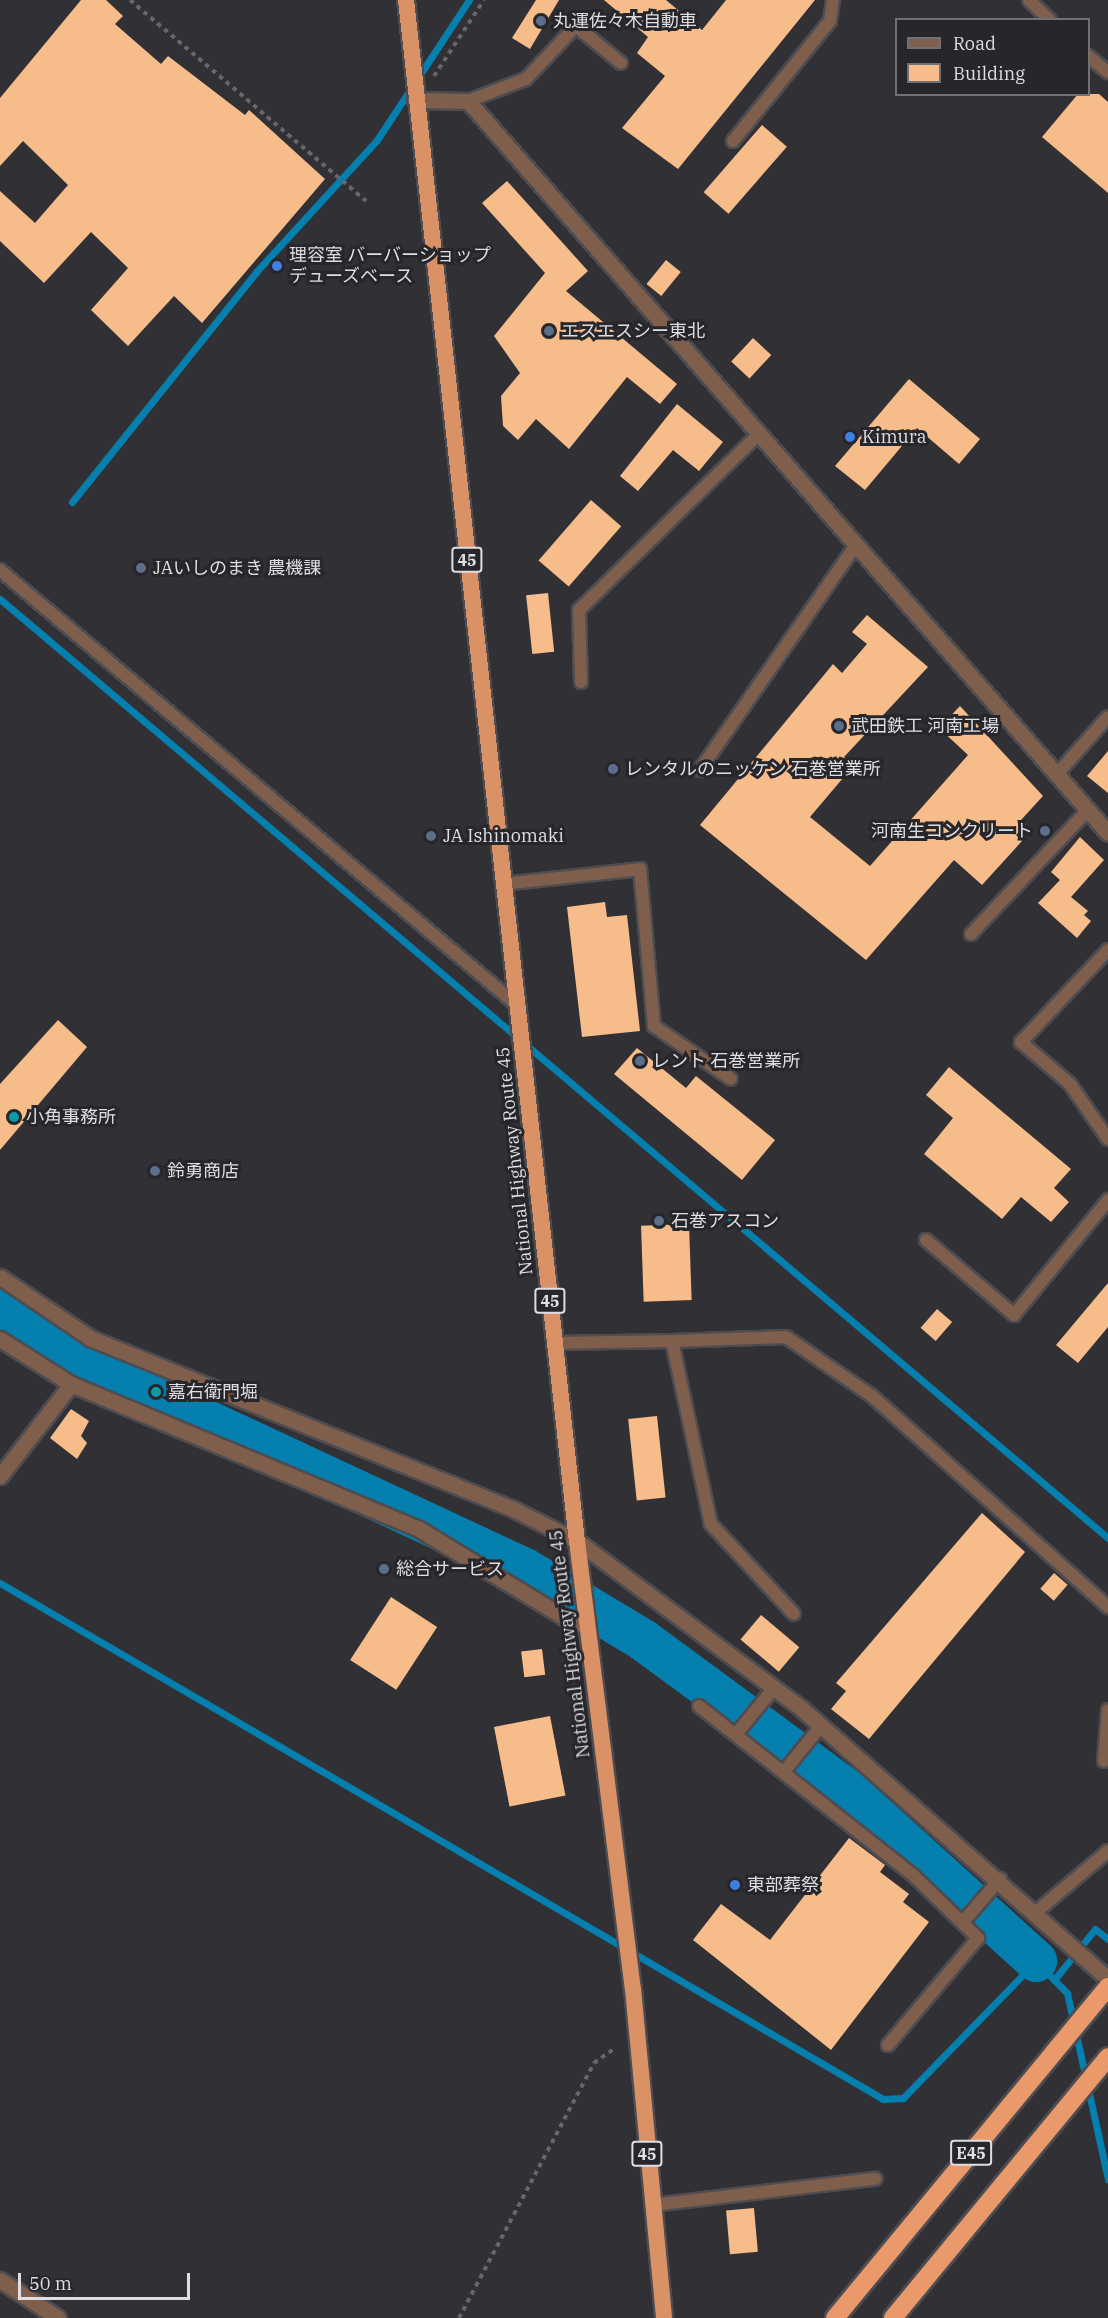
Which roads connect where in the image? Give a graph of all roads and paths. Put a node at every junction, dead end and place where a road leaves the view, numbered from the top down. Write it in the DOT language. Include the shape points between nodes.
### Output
graph roads {
  1 [pos="130,0"];
  2 [pos="406,0"];
  3 [pos="484,0"];
  4 [pos="833,0"];
  5 [pos="1029,0"];
  6 [pos="1048,18"];
  7 [pos="1090,57"];
  8 [pos="621,63"];
  9 [pos="1108,72"];
  10 [pos="415,99"];
  11 [pos="468,101"];
  12 [pos="733,141"];
  13 [pos="366,201"];
  14 [pos="759,434"];
  15 [pos="856,545"];
  16 [pos="0,570"];
  17 [pos="581,682"];
  18 [pos="1108,717"];
  19 [pos="700,770"];
  20 [pos="1056,774"];
  21 [pos="1088,810"];
  22 [pos="1107,828"];
  23 [pos="503,884"];
  24 [pos="971,934"];
  25 [pos="1108,950"];
  26 [pos="518,1013"];
  27 [pos="731,1079"];
  28 [pos="1108,1139"];
  29 [pos="1108,1200"];
  30 [pos="926,1240"];
  31 [pos="0,1277"];
  32 [pos="0,1339"];
  33 [pos="672,1341"];
  34 [pos="555,1343"];
  35 [pos="71,1384"];
  36 [pos="0,1476"];
  37 [pos="577,1542"];
  38 [pos="1108,1606"];
  39 [pos="794,1614"];
  40 [pos="587,1626"];
  41 [pos="773,1689"];
  42 [pos="699,1706"];
  43 [pos="1108,1710"];
  44 [pos="820,1726"];
  45 [pos="737,1733"];
  46 [pos="1104,1761"];
  47 [pos="786,1769"];
  48 [pos="1108,1851"];
  49 [pos="999,1880"];
  50 [pos="1035,1913"];
  51 [pos="963,1922"];
  52 [pos="1108,1979"];
  53 [pos="1108,1987"];
  54 [pos="888,2045"];
  55 [pos="614,2049"];
  56 [pos="1108,2057"];
  57 [pos="875,2179"];
  58 [pos="652,2205"];
  59 [pos="0,2280"];
  60 [pos="58,2318"];
  61 [pos="459,2318"];
  62 [pos="664,2318"];
  63 [pos="835,2318"];
  64 [pos="893,2318"];
  1 -- 13 [label="path"];
  2 -- 10 [label="highway, National Highway Route 45 / 45"];
  3 -- 10 [label="path"];
  4 -- 12 [label="lane" via="830,21"];
  5 -- 6 [label="lane"];
  7 -- 9 [label="lane"];
  8 -- 11 [label="lane" via="576,26 526,79"];
  10 -- 11 [label="street"];
  10 -- 23 [label="highway, National Highway Route 45 / 45"];
  11 -- 14 [label="street"];
  14 -- 15 [label="street"];
  14 -- 17 [label="lane" via="579,610"];
  15 -- 19 [label="lane"];
  15 -- 20 [label="street"];
  16 -- 26 [label="lane"];
  18 -- 20 [label="lane"];
  20 -- 21 [label="street"];
  21 -- 22 [label="street"];
  21 -- 24 [label="lane"];
  23 -- 26 [label="highway, National Highway Route 45 / 45"];
  23 -- 27 [label="lane" via="640,868 654,1026"];
  25 -- 28 [label="lane" via="1021,1042 1070,1084"];
  26 -- 34 [label="highway, National Highway Route 45 / 45"];
  29 -- 30 [label="lane" via="1014,1315"];
  31 -- 37 [label="street" via="90,1338 515,1510"];
  32 -- 35 [label="street"];
  33 -- 34 [label="lane"];
  33 -- 38 [label="lane" via="786,1337 872,1396"];
  33 -- 39 [label="lane" via="711,1524"];
  34 -- 37 [label="highway, National Highway Route 45 / 45"];
  35 -- 36 [label="street"];
  35 -- 40 [label="street" via="419,1529 567,1619"];
  37 -- 40 [label="highway, National Highway Route 45 / 45"];
  37 -- 41 [label="street"];
  40 -- 58 [label="highway, National Highway Route 45 / 45" via="633,1989"];
  41 -- 44 [label="street"];
  41 -- 45 [label="lane"];
  42 -- 45 [label="lane"];
  43 -- 46 [label="lane"];
  44 -- 47 [label="lane"];
  44 -- 49 [label="street"];
  45 -- 47 [label="lane"];
  47 -- 51 [label="lane"];
  48 -- 50 [label="lane"];
  49 -- 50 [label="street"];
  49 -- 51 [label="lane"];
  50 -- 52 [label="street"];
  51 -- 54 [label="lane" via="978,1938"];
  53 -- 63 [label="highway, E45"];
  55 -- 61 [label="path" via="600,2054 588,2074"];
  56 -- 64 [label="highway, E45"];
  57 -- 58 [label="lane"];
  58 -- 62 [label="highway, National Highway Route 45 / 45"];
  59 -- 60 [label="street"];
}
